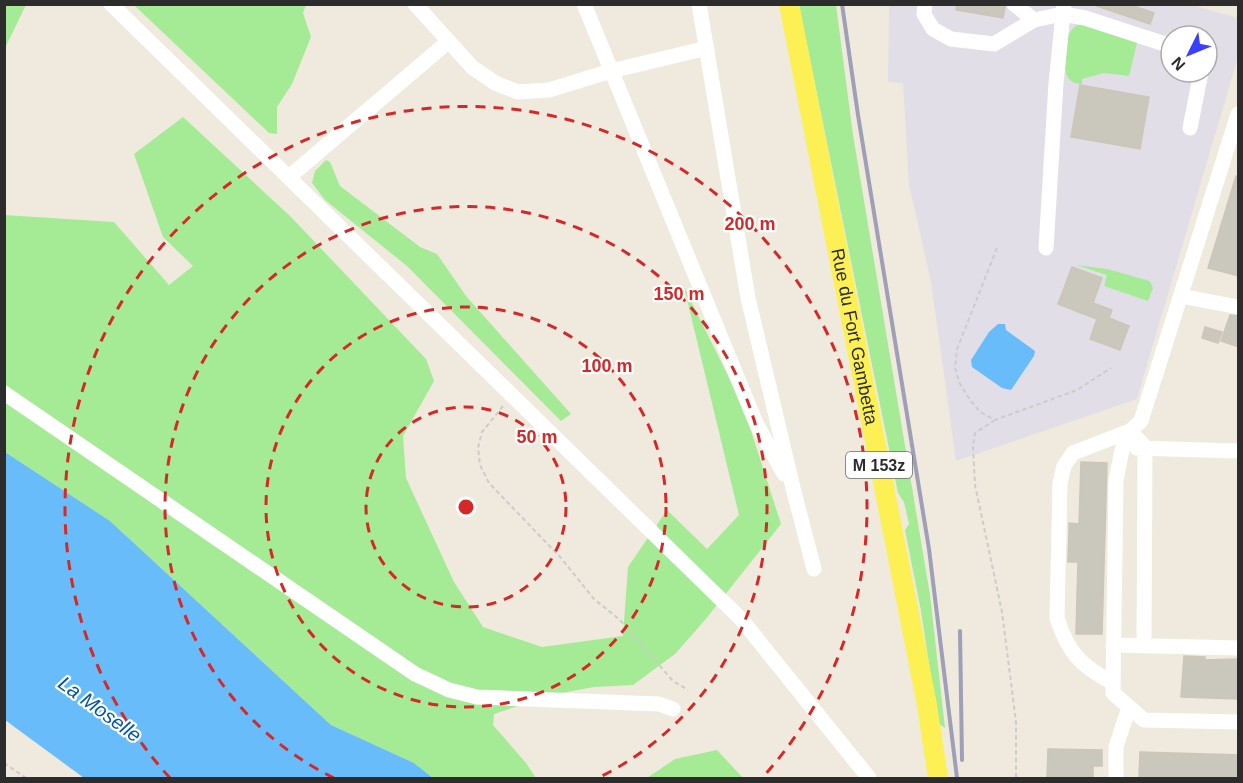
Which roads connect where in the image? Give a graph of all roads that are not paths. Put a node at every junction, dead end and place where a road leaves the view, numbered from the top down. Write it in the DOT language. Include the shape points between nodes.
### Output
graph roads {
  1 [pos="111,4"];
  2 [pos="415,4"];
  3 [pos="584,4"];
  4 [pos="699,4"];
  5 [pos="777,4"];
  6 [pos="789,4"];
  7 [pos="925,4"];
  8 [pos="1014,4"];
  9 [pos="1063,9"];
  10 [pos="1034,20"];
  11 [pos="448,41"];
  12 [pos="1159,42"];
  13 [pos="707,48"];
  14 [pos="611,71"];
  15 [pos="1199,84"];
  16 [pos="1239,114"];
  17 [pos="1190,128"];
  18 [pos="818,153"];
  19 [pos="289,177"];
  20 [pos="1046,248"];
  21 [pos="1181,296"];
  22 [pos="1239,307"];
  23 [pos="4,393"];
  24 [pos="1130,431"];
  25 [pos="1145,447"];
  26 [pos="1122,450"];
  27 [pos="1239,451"];
  28 [pos="794,492"];
  29 [pos="814,569"];
  30 [pos="1113,645"];
  31 [pos="1144,646"];
  32 [pos="1239,648"];
  33 [pos="1113,683"];
  34 [pos="1128,707"];
  35 [pos="673,709"];
  36 [pos="1239,722"];
  37 [pos="938,777"];
  38 [pos="869,778"];
  39 [pos="1116,778"];
  1 -- 19 [label="lane"];
  2 -- 11 [label="lane"];
  3 -- 14 [label="lane"];
  4 -- 13 [label="lane"];
  5 -- 18 [label="main road" via="790,75"];
  6 -- 18 [label="main road, Rue du Fort Gambetta / M 153z"];
  7 -- 10 [label="lane" via="924,14 933,28 951,39 994,44"];
  8 -- 10 [label="lane"];
  9 -- 10 [label="lane"];
  9 -- 12 [label="lane"];
  9 -- 20 [label="lane"];
  11 -- 14 [label="lane" via="472,67 495,83 518,92 549,90"];
  11 -- 19 [label="lane"];
  13 -- 14 [label="lane"];
  13 -- 28 [label="lane" via="748,298"];
  14 -- 28 [label="lane" via="756,423"];
  15 -- 17 [label="lane"];
  16 -- 21 [label="lane"];
  18 -- 37 [label="main road, Rue du Fort Gambetta / M 153z"];
  19 -- 38 [label="lane" via="741,619"];
  21 -- 22 [label="lane"];
  21 -- 24 [label="lane" via="1147,407 1141,421"];
  23 -- 35 [label="lane" via="423,678 477,698 659,704"];
  24 -- 25 [label="lane"];
  24 -- 26 [label="lane"];
  24 -- 33 [label="lane" via="1073,453 1064,466 1060,483 1057,618 1063,638 1075,656 1090,671"];
  25 -- 26 [label="lane"];
  25 -- 27 [label="lane"];
  25 -- 31 [label="lane"];
  26 -- 30 [label="lane" via="1116,480"];
  28 -- 29 [label="lane"];
  30 -- 31 [label="lane"];
  30 -- 33 [label="lane"];
  31 -- 32 [label="lane"];
  33 -- 34 [label="lane" via="1113,693"];
  34 -- 36 [label="lane" via="1144,720"];
  34 -- 39 [label="lane" via="1116,747"];
}
